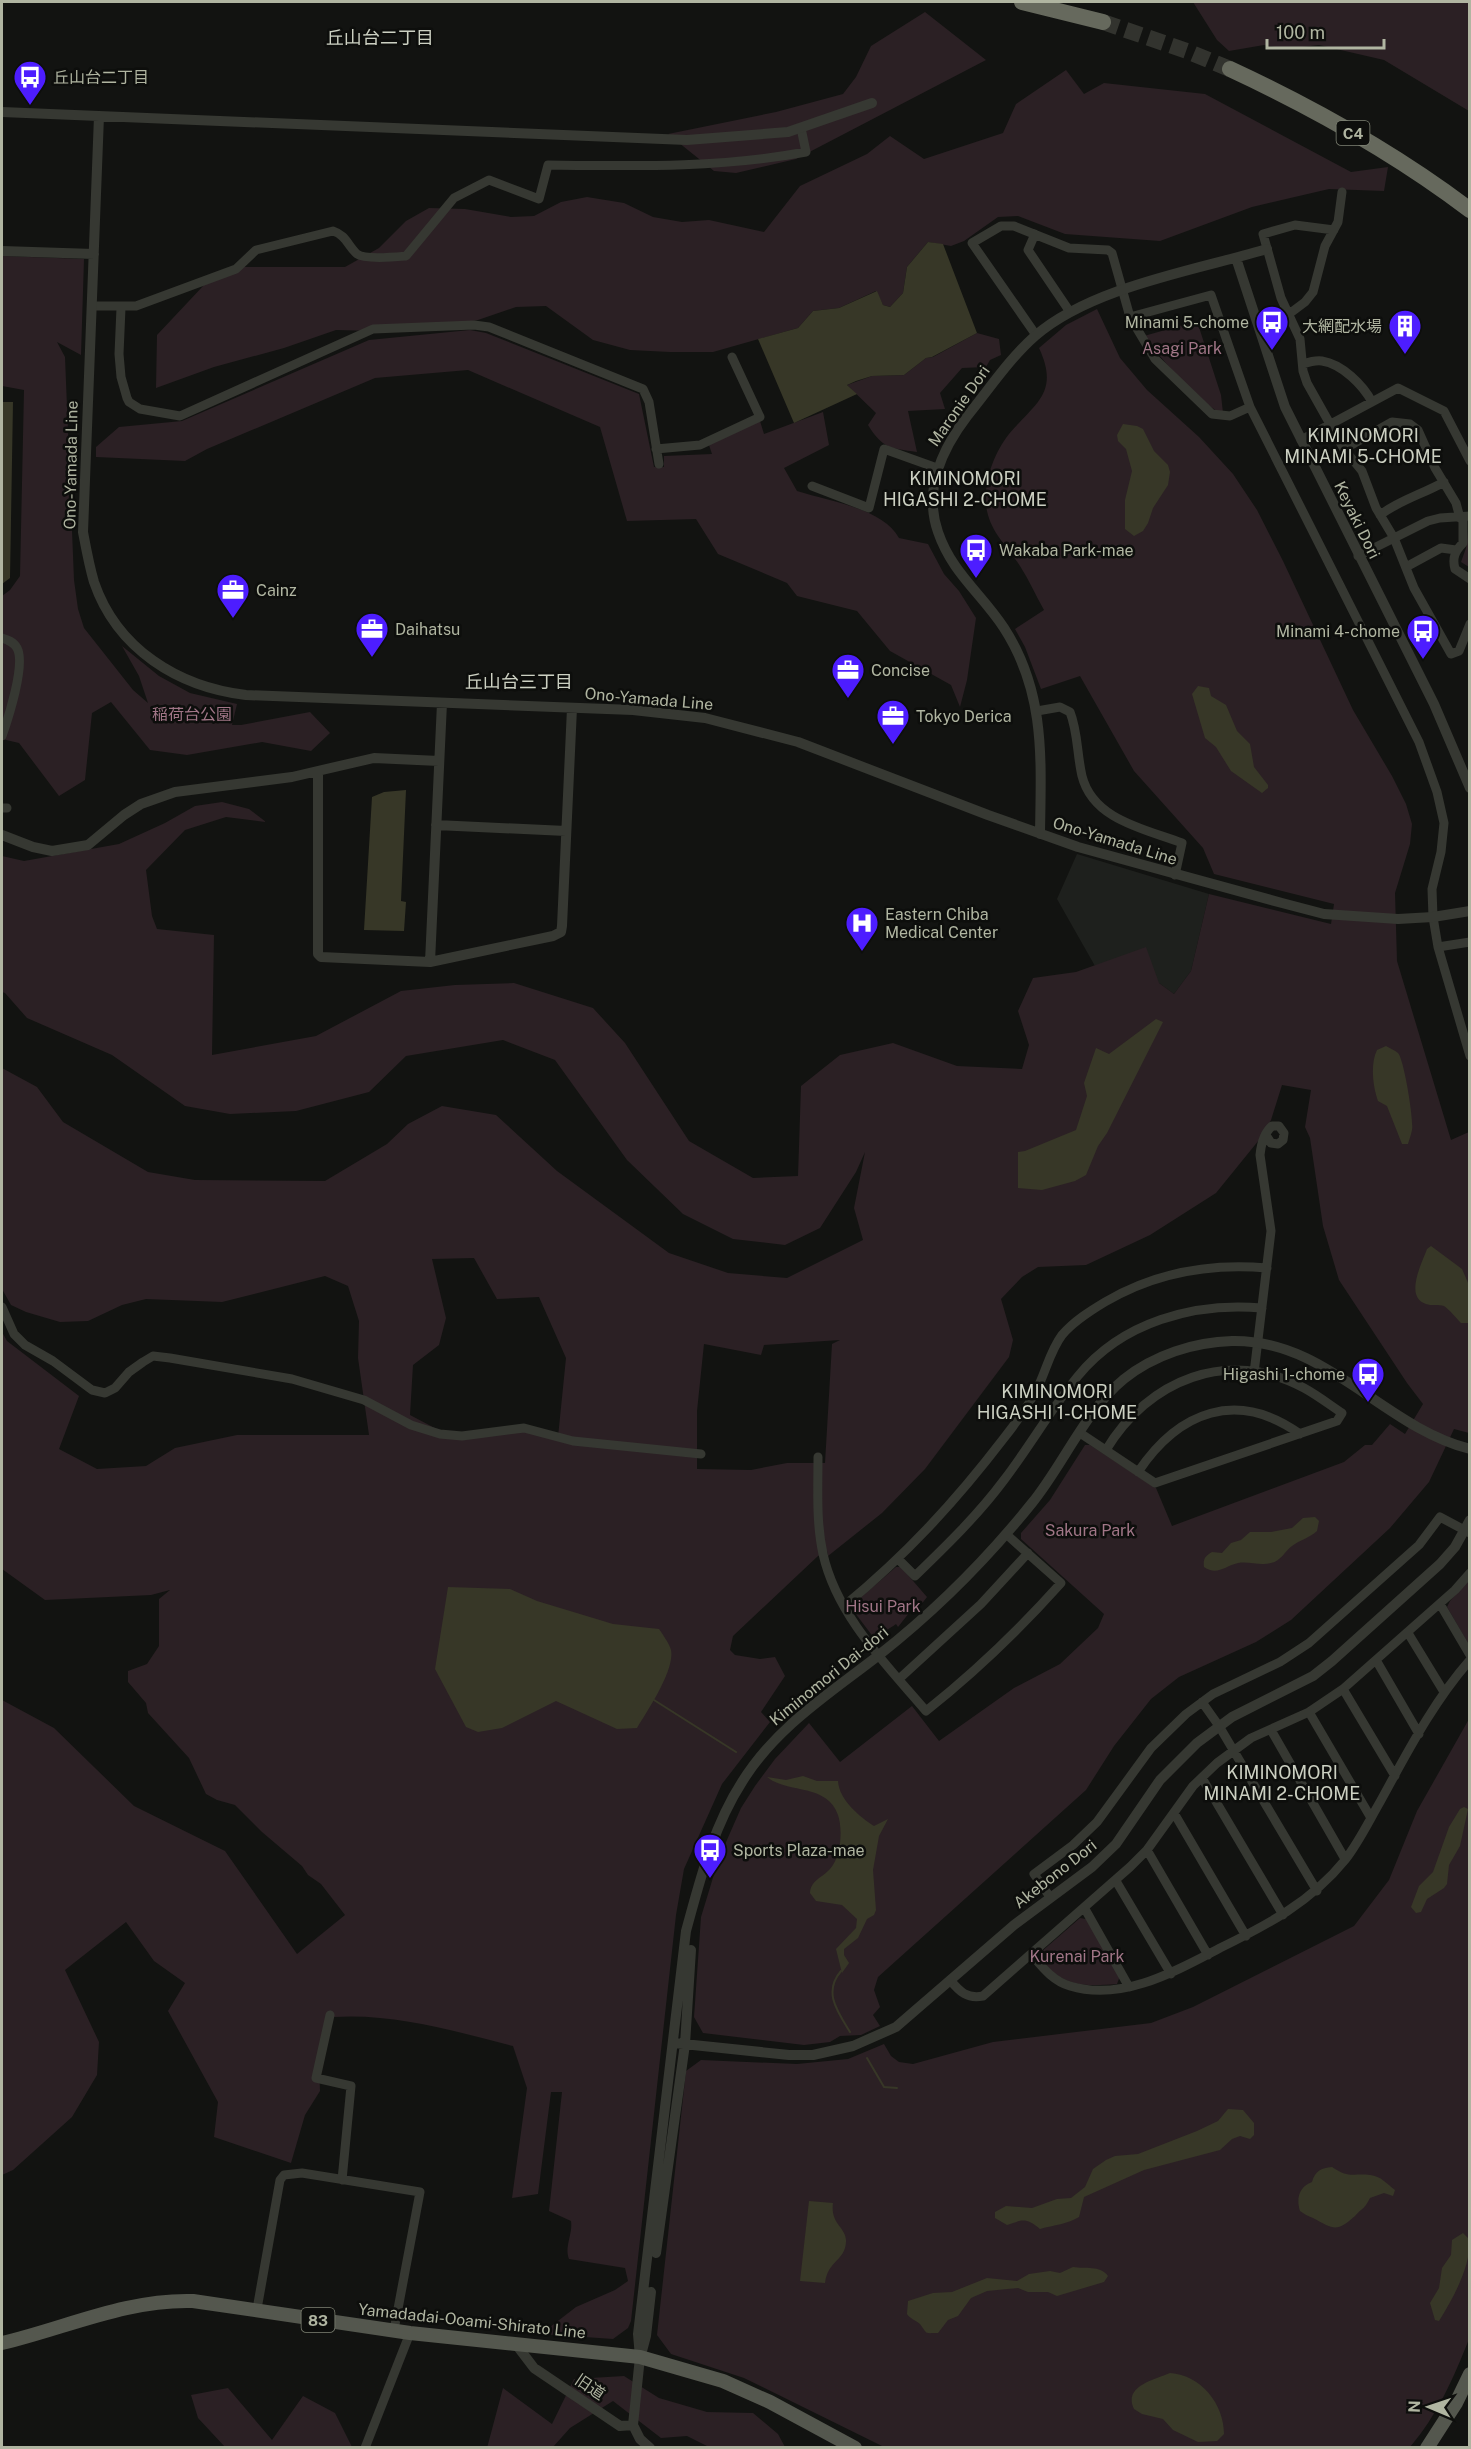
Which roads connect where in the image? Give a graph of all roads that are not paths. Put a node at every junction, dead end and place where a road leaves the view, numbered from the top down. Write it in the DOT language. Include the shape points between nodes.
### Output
graph roads {
  1 [pos="1022,2"];
  2 [pos="1103,22"];
  3 [pos="1230,69"];
  4 [pos="873,103"];
  5 [pos="2,112"];
  6 [pos="99,116"];
  7 [pos="801,128"];
  8 [pos="1342,192"];
  9 [pos="1470,210"];
  10 [pos="1334,230"];
  11 [pos="1035,234"];
  12 [pos="1267,249"];
  13 [pos="2,251"];
  14 [pos="94,254"];
  15 [pos="1236,258"];
  16 [pos="1121,290"];
  17 [pos="92,306"];
  18 [pos="121,308"];
  19 [pos="1070,312"];
  20 [pos="1289,314"];
  21 [pos="1130,318"];
  22 [pos="1036,335"];
  23 [pos="732,357"];
  24 [pos="1303,364"];
  25 [pos="1372,402"];
  26 [pos="1250,407"];
  27 [pos="1330,423"];
  28 [pos="1301,440"];
  29 [pos="656,449"];
  30 [pos="1344,449"];
  31 [pos="1470,461"];
  32 [pos="659,464"];
  33 [pos="937,468"];
  34 [pos="1444,482"];
  35 [pos="812,486"];
  36 [pos="1380,514"];
  37 [pos="1464,517"];
  38 [pos="1395,538"];
  39 [pos="1456,550"];
  40 [pos="1358,556"];
  41 [pos="1406,567"];
  42 [pos="1470,579"];
  43 [pos="1470,624"];
  44 [pos="2,638"];
  45 [pos="441,702"];
  46 [pos="572,708"];
  47 [pos="1037,711"];
  48 [pos="2,736"];
  49 [pos="439,761"];
  50 [pos="318,772"];
  51 [pos="1469,787"];
  52 [pos="436,825"];
  53 [pos="566,831"];
  54 [pos="1040,834"];
  55 [pos="2,835"];
  56 [pos="1175,875"];
  57 [pos="1470,911"];
  58 [pos="1432,917"];
  59 [pos="1470,942"];
  60 [pos="1438,947"];
  61 [pos="430,962"];
  62 [pos="1470,1056"];
  63 [pos="1266,1140"];
  64 [pos="1267,1268"];
  65 [pos="2,1307"];
  66 [pos="1262,1308"];
  67 [pos="1258,1342"];
  68 [pos="1254,1373"];
  69 [pos="1080,1433"];
  70 [pos="1300,1434"];
  71 [pos="1470,1449"];
  72 [pos="1106,1450"];
  73 [pos="701,1454"];
  74 [pos="818,1457"];
  75 [pos="1138,1472"];
  76 [pos="1468,1528"];
  77 [pos="1006,1533"];
  78 [pos="1028,1553"];
  79 [pos="898,1559"];
  80 [pos="1470,1573"];
  81 [pos="1440,1604"];
  82 [pos="844,1606"];
  83 [pos="1408,1633"];
  84 [pos="1470,1654"];
  85 [pos="879,1655"];
  86 [pos="1376,1660"];
  87 [pos="1470,1660"];
  88 [pos="899,1679"];
  89 [pos="1343,1689"];
  90 [pos="1444,1692"];
  91 [pos="1202,1702"];
  92 [pos="1309,1712"];
  93 [pos="1218,1726"];
  94 [pos="1271,1730"];
  95 [pos="1419,1734"];
  96 [pos="1233,1751"];
  97 [pos="1395,1776"];
  98 [pos="1202,1778"];
  99 [pos="1174,1813"];
  100 [pos="1371,1818"];
  101 [pos="1147,1850"];
  102 [pos="1345,1859"];
  103 [pos="1116,1881"];
  104 [pos="1317,1890"];
  105 [pos="1050,1897"];
  106 [pos="1085,1909"];
  107 [pos="1283,1915"];
  108 [pos="1246,1936"];
  109 [pos="1032,1955"];
  110 [pos="1208,1955"];
  111 [pos="1171,1974"];
  112 [pos="950,1980"];
  113 [pos="1129,1987"];
  114 [pos="330,2015"];
  115 [pos="680,2043"];
  116 [pos="342,2180"];
  117 [pos="257,2309"];
  118 [pos="394,2330"];
  119 [pos="410,2332"];
  120 [pos="2,2343"];
  121 [pos="515,2343"];
  122 [pos="640,2357"];
  123 [pos="1470,2374"];
  124 [pos="633,2425"];
  125 [pos="365,2448"];
  126 [pos="650,2448"];
  127 [pos="855,2448"];
  128 [pos="1427,2448"];
  1 -- 2 [label="highway"];
  3 -- 9 [label="highway, C4" via="1320,113"];
  4 -- 7 [label="street"];
  5 -- 6 [label="street"];
  6 -- 7 [label="street" via="687,140 755,136"];
  6 -- 14 [label="street, Ono-Yamada Line"];
  7 -- 18 [label="street" via="806,152 768,159 658,166 548,165 539,199 489,180 454,198 406,256 365,257 333,231 264,247 236,269"];
  8 -- 10 [label="street"];
  10 -- 12 [label="street" via="1295,225 1263,234"];
  10 -- 20 [label="street" via="1325,246 1313,292"];
  11 -- 16 [label="street" via="1069,248 1108,250"];
  11 -- 19 [label="street" via="1028,250"];
  11 -- 22 [label="street" via="1001,226 972,243"];
  12 -- 15 [label="street, Maronie Dori"];
  12 -- 20 [label="street"];
  13 -- 14 [label="street"];
  14 -- 17 [label="street, Ono-Yamada Line"];
  15 -- 16 [label="street, Maronie Dori"];
  15 -- 28 [label="street, Keyaki Dori" via="1274,377"];
  16 -- 19 [label="street, Maronie Dori"];
  16 -- 21 [label="street"];
  17 -- 18 [label="street"];
  17 -- 45 [label="street, Ono-Yamada Line" via="83,532 95,583 131,642 172,674 223,692"];
  18 -- 29 [label="street" via="121,376 129,402 140,409 180,416 373,329 474,325 489,327 643,389 649,402"];
  19 -- 22 [label="street, Maronie Dori"];
  20 -- 24 [label="street" via="1300,339"];
  21 -- 26 [label="street" via="1155,359 1212,414 1230,416"];
  21 -- 26 [label="street" via="1211,295"];
  22 -- 33 [label="street, Maronie Dori" via="1015,355 952,437"];
  23 -- 29 [label="street" via="760,417 700,445"];
  24 -- 25 [label="street" via="1332,364 1360,384"];
  24 -- 27 [label="street" via="1307,383"];
  25 -- 27 [label="street"];
  25 -- 31 [label="street" via="1398,388 1444,411"];
  26 -- 58 [label="street" via="1419,742 1437,792 1444,823 1432,889"];
  27 -- 28 [label="street"];
  27 -- 30 [label="street"];
  28 -- 40 [label="street, Keyaki Dori"];
  29 -- 32 [label="street"];
  30 -- 34 [label="street" via="1392,422 1410,424 1418,430"];
  30 -- 36 [label="street" via="1362,471"];
  33 -- 35 [label="street" via="884,449 869,508"];
  33 -- 47 [label="street, Maronie Dori" via="934,513 943,546 1011,639 1027,674"];
  34 -- 36 [label="street"];
  34 -- 37 [label="street"];
  36 -- 38 [label="street"];
  37 -- 38 [label="street" via="1428,521"];
  37 -- 39 [label="street" via="1463,543"];
  38 -- 40 [label="street"];
  38 -- 41 [label="street"];
  39 -- 41 [label="street" via="1441,548"];
  39 -- 42 [label="street" via="1455,569"];
  40 -- 51 [label="street, Keyaki Dori" via="1434,704"];
  41 -- 43 [label="street" via="1451,654 1459,651"];
  44 -- 48 [label="street" via="18,649 19,665"];
  45 -- 46 [label="street, Ono-Yamada Line"];
  45 -- 49 [label="street"];
  46 -- 53 [label="street"];
  46 -- 54 [label="street, Ono-Yamada Line" via="696,716 761,730"];
  47 -- 54 [label="street, Maronie Dori" via="1041,744"];
  47 -- 56 [label="street" via="1060,707 1070,712 1083,779 1093,801 1116,818 1182,843"];
  49 -- 50 [label="street" via="374,758"];
  49 -- 52 [label="street"];
  50 -- 55 [label="street" via="157,797 123,815 88,845 52,851"];
  50 -- 61 [label="street" via="318,954"];
  52 -- 53 [label="street"];
  52 -- 61 [label="street"];
  53 -- 61 [label="street" via="561,932"];
  54 -- 56 [label="street, Ono-Yamada Line"];
  56 -- 58 [label="street, Ono-Yamada Line" via="1324,914"];
  57 -- 58 [label="street, Ono-Yamada Line"];
  58 -- 60 [label="street"];
  59 -- 60 [label="street"];
  60 -- 62 [label="street"];
  63 -- 64 [label="street" via="1260,1155 1271,1231"];
  64 -- 66 [label="street"];
  64 -- 79 [label="street" via="1216,1266 1168,1274 1123,1292 1080,1318 1062,1336 1037,1387 1006,1436 932,1526"];
  65 -- 73 [label="street" via="14,1334 25,1345 92,1390 105,1393 153,1356 292,1379 364,1400 411,1425 440,1434 462,1436 524,1428 573,1441"];
  66 -- 67 [label="street"];
  66 -- 79 [label="street" via="1191,1311 1144,1325 1115,1342 1079,1375 1003,1481 948,1545 915,1576"];
  67 -- 68 [label="street"];
  67 -- 69 [label="street, Kiminomori Dai-dori" via="1188,1347 1141,1367 1114,1389"];
  67 -- 71 [label="street, Kiminomori Dai-dori" via="1318,1362 1429,1435"];
  68 -- 70 [label="street" via="1304,1388 1342,1413 1337,1421"];
  68 -- 72 [label="street" via="1232,1371 1195,1376 1165,1389 1120,1426"];
  69 -- 72 [label="street"];
  69 -- 77 [label="street, Kiminomori Dai-dori" via="1041,1492"];
  70 -- 75 [label="street" via="1155,1483"];
  70 -- 75 [label="street" via="1270,1416 1249,1411 1213,1413 1172,1432 1151,1452"];
  72 -- 75 [label="street"];
  74 -- 82 [label="street" via="823,1553"];
  76 -- 91 [label="street" via="1440,1517 1419,1545 1309,1643"];
  76 -- 93 [label="street, Akebono Dori" via="1440,1564 1332,1661 1295,1686"];
  77 -- 78 [label="street"];
  77 -- 85 [label="street, Kiminomori Dai-dori" via="917,1624"];
  78 -- 88 [label="street" via="981,1604"];
  78 -- 88 [label="street" via="1061,1583 1036,1612 970,1676 926,1711"];
  79 -- 82 [label="street"];
  80 -- 81 [label="street"];
  81 -- 83 [label="street"];
  81 -- 84 [label="street"];
  82 -- 85 [label="street"];
  83 -- 86 [label="street"];
  83 -- 90 [label="street"];
  85 -- 88 [label="street"];
  85 -- 115 [label="street, Kiminomori Dai-dori" via="795,1719 741,1782 724,1815 698,1882 686,1931"];
  86 -- 89 [label="street"];
  86 -- 95 [label="street"];
  87 -- 90 [label="street"];
  89 -- 92 [label="street"];
  89 -- 97 [label="street"];
  90 -- 95 [label="street"];
  91 -- 93 [label="street"];
  91 -- 105 [label="street" via="1151,1748 1097,1822 1034,1874"];
  92 -- 94 [label="street"];
  92 -- 100 [label="street"];
  93 -- 96 [label="street"];
  93 -- 105 [label="street, Akebono Dori" via="1160,1780 1116,1844"];
  94 -- 96 [label="street"];
  94 -- 102 [label="street"];
  95 -- 97 [label="street"];
  96 -- 98 [label="street"];
  96 -- 104 [label="street"];
  97 -- 100 [label="street"];
  98 -- 99 [label="street"];
  98 -- 107 [label="street"];
  99 -- 101 [label="street"];
  99 -- 108 [label="street"];
  100 -- 102 [label="street"];
  101 -- 103 [label="street"];
  101 -- 110 [label="street"];
  102 -- 104 [label="street"];
  103 -- 106 [label="street"];
  103 -- 111 [label="street"];
  104 -- 107 [label="street"];
  105 -- 112 [label="street, Akebono Dori"];
  106 -- 109 [label="street"];
  106 -- 113 [label="street"];
  107 -- 108 [label="street"];
  108 -- 110 [label="street"];
  109 -- 112 [label="street" via="983,1996 968,1997"];
  109 -- 113 [label="street" via="1052,1977 1071,1986"];
  110 -- 111 [label="street"];
  111 -- 113 [label="street"];
  112 -- 115 [label="street, Akebono Dori" via="896,2027 836,2051 789,2055"];
  114 -- 116 [label="street" via="316,2078 351,2086"];
  115 -- 122 [label="street, Kiminomori Dai-dori" via="638,2334"];
  116 -- 117 [label="street" via="302,2173 284,2175 280,2180"];
  116 -- 118 [label="street" via="420,2192"];
  117 -- 118 [label="main road, Yamadadai-Ooami-Shirato Line / 83"];
  117 -- 120 [label="main road, Yamadadai-Ooami-Shirato Line / 83" via="170,2300 140,2304"];
  118 -- 119 [label="main road, Yamadadai-Ooami-Shirato Line / 83"];
  119 -- 121 [label="main road, Yamadadai-Ooami-Shirato Line / 83"];
  119 -- 125 [label="street"];
  121 -- 122 [label="main road, Yamadadai-Ooami-Shirato Line / 83"];
  121 -- 124 [label="street, 旧道" via="534,2368 620,2426"];
  122 -- 124 [label="street, Kiminomori Dai-dori"];
  122 -- 127 [label="main road, Yamadadai-Ooami-Shirato Line / 83" via="723,2381"];
  123 -- 128 [label="main road"];
  124 -- 126 [label="street" via="639,2439"];
}
